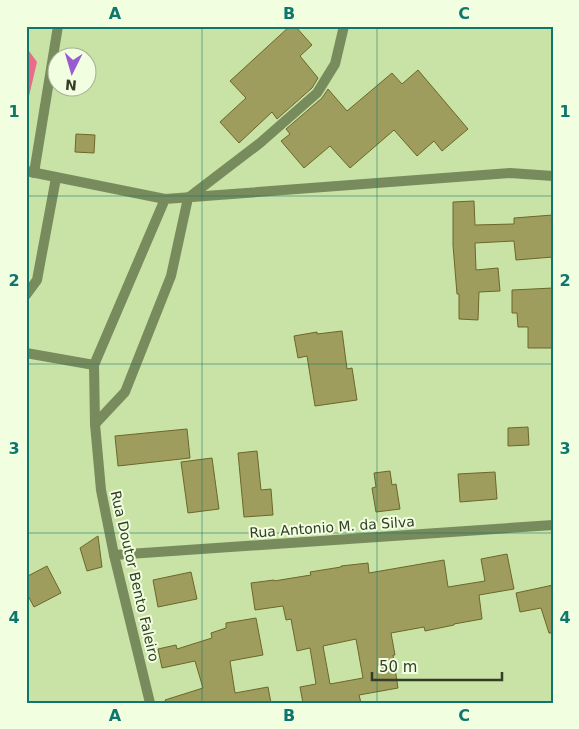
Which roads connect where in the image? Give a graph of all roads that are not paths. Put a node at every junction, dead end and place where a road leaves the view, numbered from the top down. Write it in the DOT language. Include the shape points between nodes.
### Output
graph roads {
  1 [pos="58,26"];
  2 [pos="344,26"];
  3 [pos="30,172"];
  4 [pos="553,176"];
  5 [pos="56,178"];
  6 [pos="188,198"];
  7 [pos="165,199"];
  8 [pos="26,295"];
  9 [pos="26,353"];
  10 [pos="94,365"];
  11 [pos="95,424"];
  12 [pos="553,525"];
  13 [pos="114,555"];
  14 [pos="150,703"];
  1 -- 3 [label="street"];
  2 -- 6 [label="street" via="335,64 317,93 260,143"];
  3 -- 5 [label="street"];
  4 -- 6 [label="street" via="510,174"];
  5 -- 7 [label="street"];
  5 -- 8 [label="street" via="37,280"];
  6 -- 7 [label="street"];
  6 -- 11 [label="street" via="171,276 125,392"];
  7 -- 10 [label="street, Rua Doutor Bento Faleiro"];
  9 -- 10 [label="street"];
  10 -- 11 [label="street, Rua Doutor Bento Faleiro"];
  11 -- 13 [label="street, Rua Doutor Bento Faleiro" via="101,490"];
  12 -- 13 [label="street, Rua Antonio M. da Silva"];
  13 -- 14 [label="street, Rua Doutor Bento Faleiro"];
}
